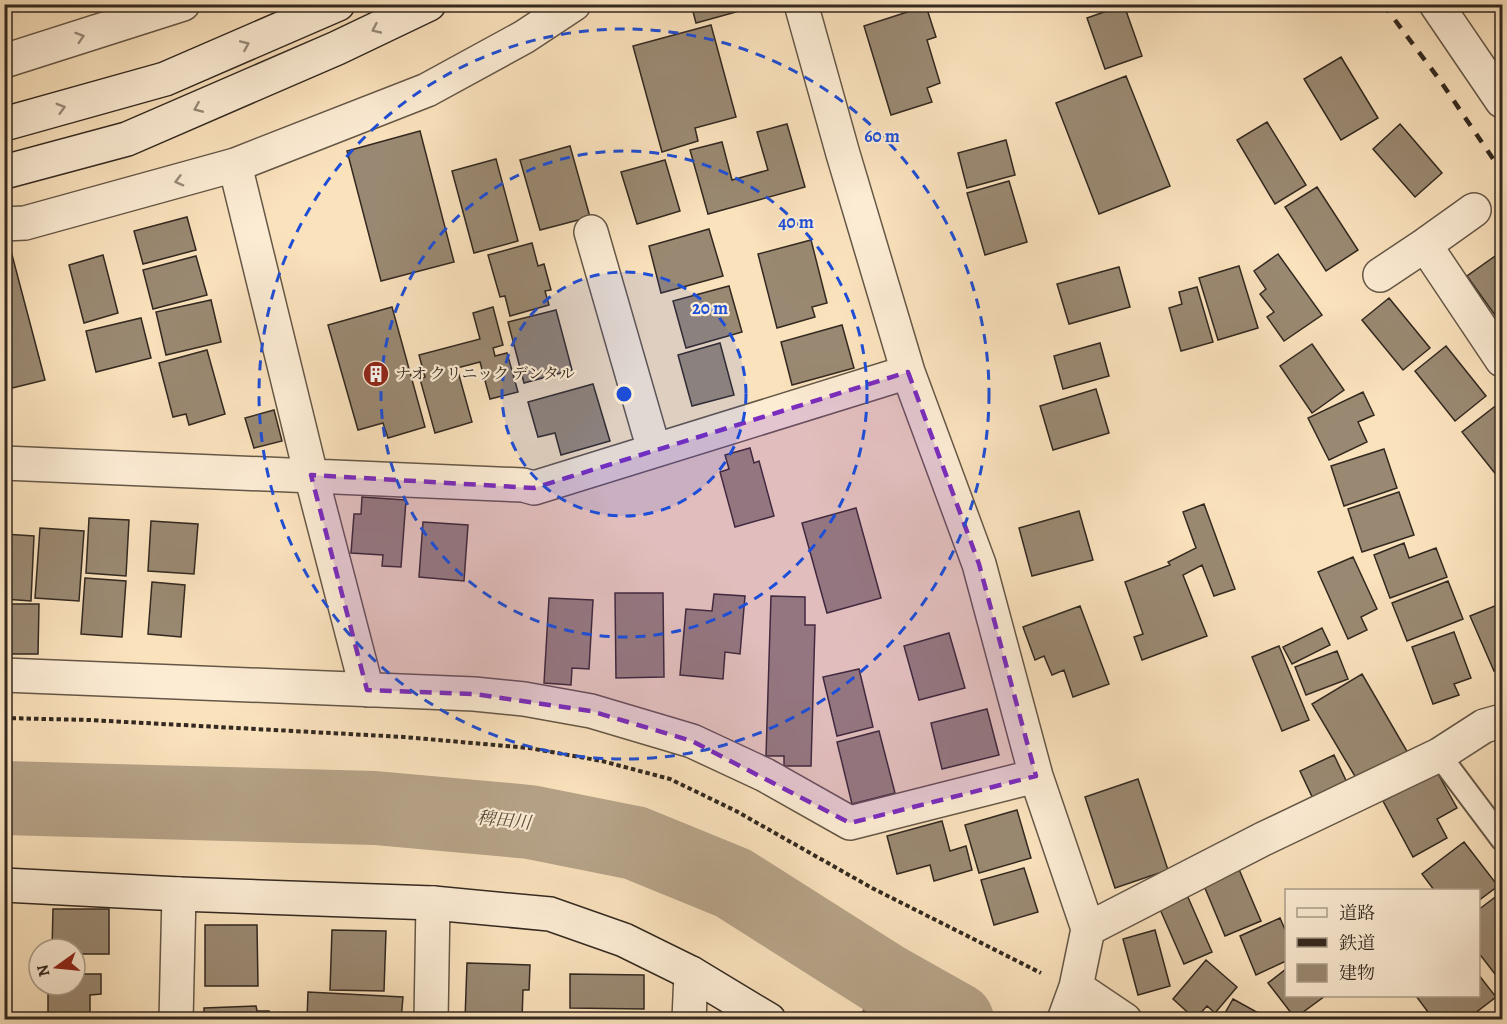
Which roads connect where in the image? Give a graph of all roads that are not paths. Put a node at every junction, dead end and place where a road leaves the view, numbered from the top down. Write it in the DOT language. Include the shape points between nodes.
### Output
graph roads {
  1 [pos="183,4"];
  2 [pos="338,4"];
  3 [pos="429,4"];
  4 [pos="574,4"];
  5 [pos="801,4"];
  6 [pos="1436,4"];
  7 [pos="4,61"];
  8 [pos="1503,101"];
  9 [pos="4,124"];
  10 [pos="235,165"];
  11 [pos="4,172"];
  12 [pos="1474,210"];
  13 [pos="4,224"];
  14 [pos="591,232"];
  15 [pos="1425,245"];
  16 [pos="1380,275"];
  17 [pos="1503,360"];
  18 [pos="908,372"];
  19 [pos="654,450"];
  20 [pos="4,464"];
  21 [pos="311,475"];
  22 [pos="4,675"];
  23 [pos="367,690"];
  24 [pos="1503,721"];
  25 [pos="1439,755"];
  26 [pos="1036,776"];
  27 [pos="1503,839"];
  28 [pos="4,885"];
  29 [pos="179,894"];
  30 [pos="434,903"];
  31 [pos="1088,929"];
  32 [pos="691,973"];
  33 [pos="1070,1006"];
  34 [pos="176,1020"];
  35 [pos="431,1020"];
  36 [pos="689,1020"];
  37 [pos="769,1020"];
  38 [pos="1125,1020"];
  7 -- 1 [label="street, one-way"];
  9 -- 2 [label="street, one-way" via="165,79"];
  3 -- 11 [label="street, one-way" via="127,139"];
  4 -- 10 [label="street" via="524,37 427,90"];
  5 -- 18 [label="street"];
  6 -- 8 [label="street"];
  10 -- 13 [label="street, one-way" via="25,223"];
  10 -- 21 [label="street"];
  12 -- 15 [label="street"];
  14 -- 19 [label="street"];
  15 -- 16 [label="street"];
  15 -- 17 [label="street"];
  18 -- 19 [label="street"];
  18 -- 26 [label="street" via="979,564"];
  19 -- 21 [label="street" via="534,488"];
  20 -- 21 [label="street"];
  21 -- 23 [label="street"];
  22 -- 23 [label="street"];
  23 -- 26 [label="street" via="484,695 591,711 692,741 765,775 849,823"];
  24 -- 25 [label="street" via="1484,726"];
  25 -- 27 [label="lane"];
  25 -- 31 [label="street"];
  26 -- 31 [label="street"];
  28 -- 29 [label="street"];
  29 -- 30 [label="street"];
  29 -- 34 [label="street"];
  30 -- 32 [label="street" via="550,914 624,940"];
  30 -- 35 [label="street"];
  31 -- 33 [label="street"];
  32 -- 36 [label="street"];
  32 -- 37 [label="street"];
  33 -- 38 [label="street"];
}
